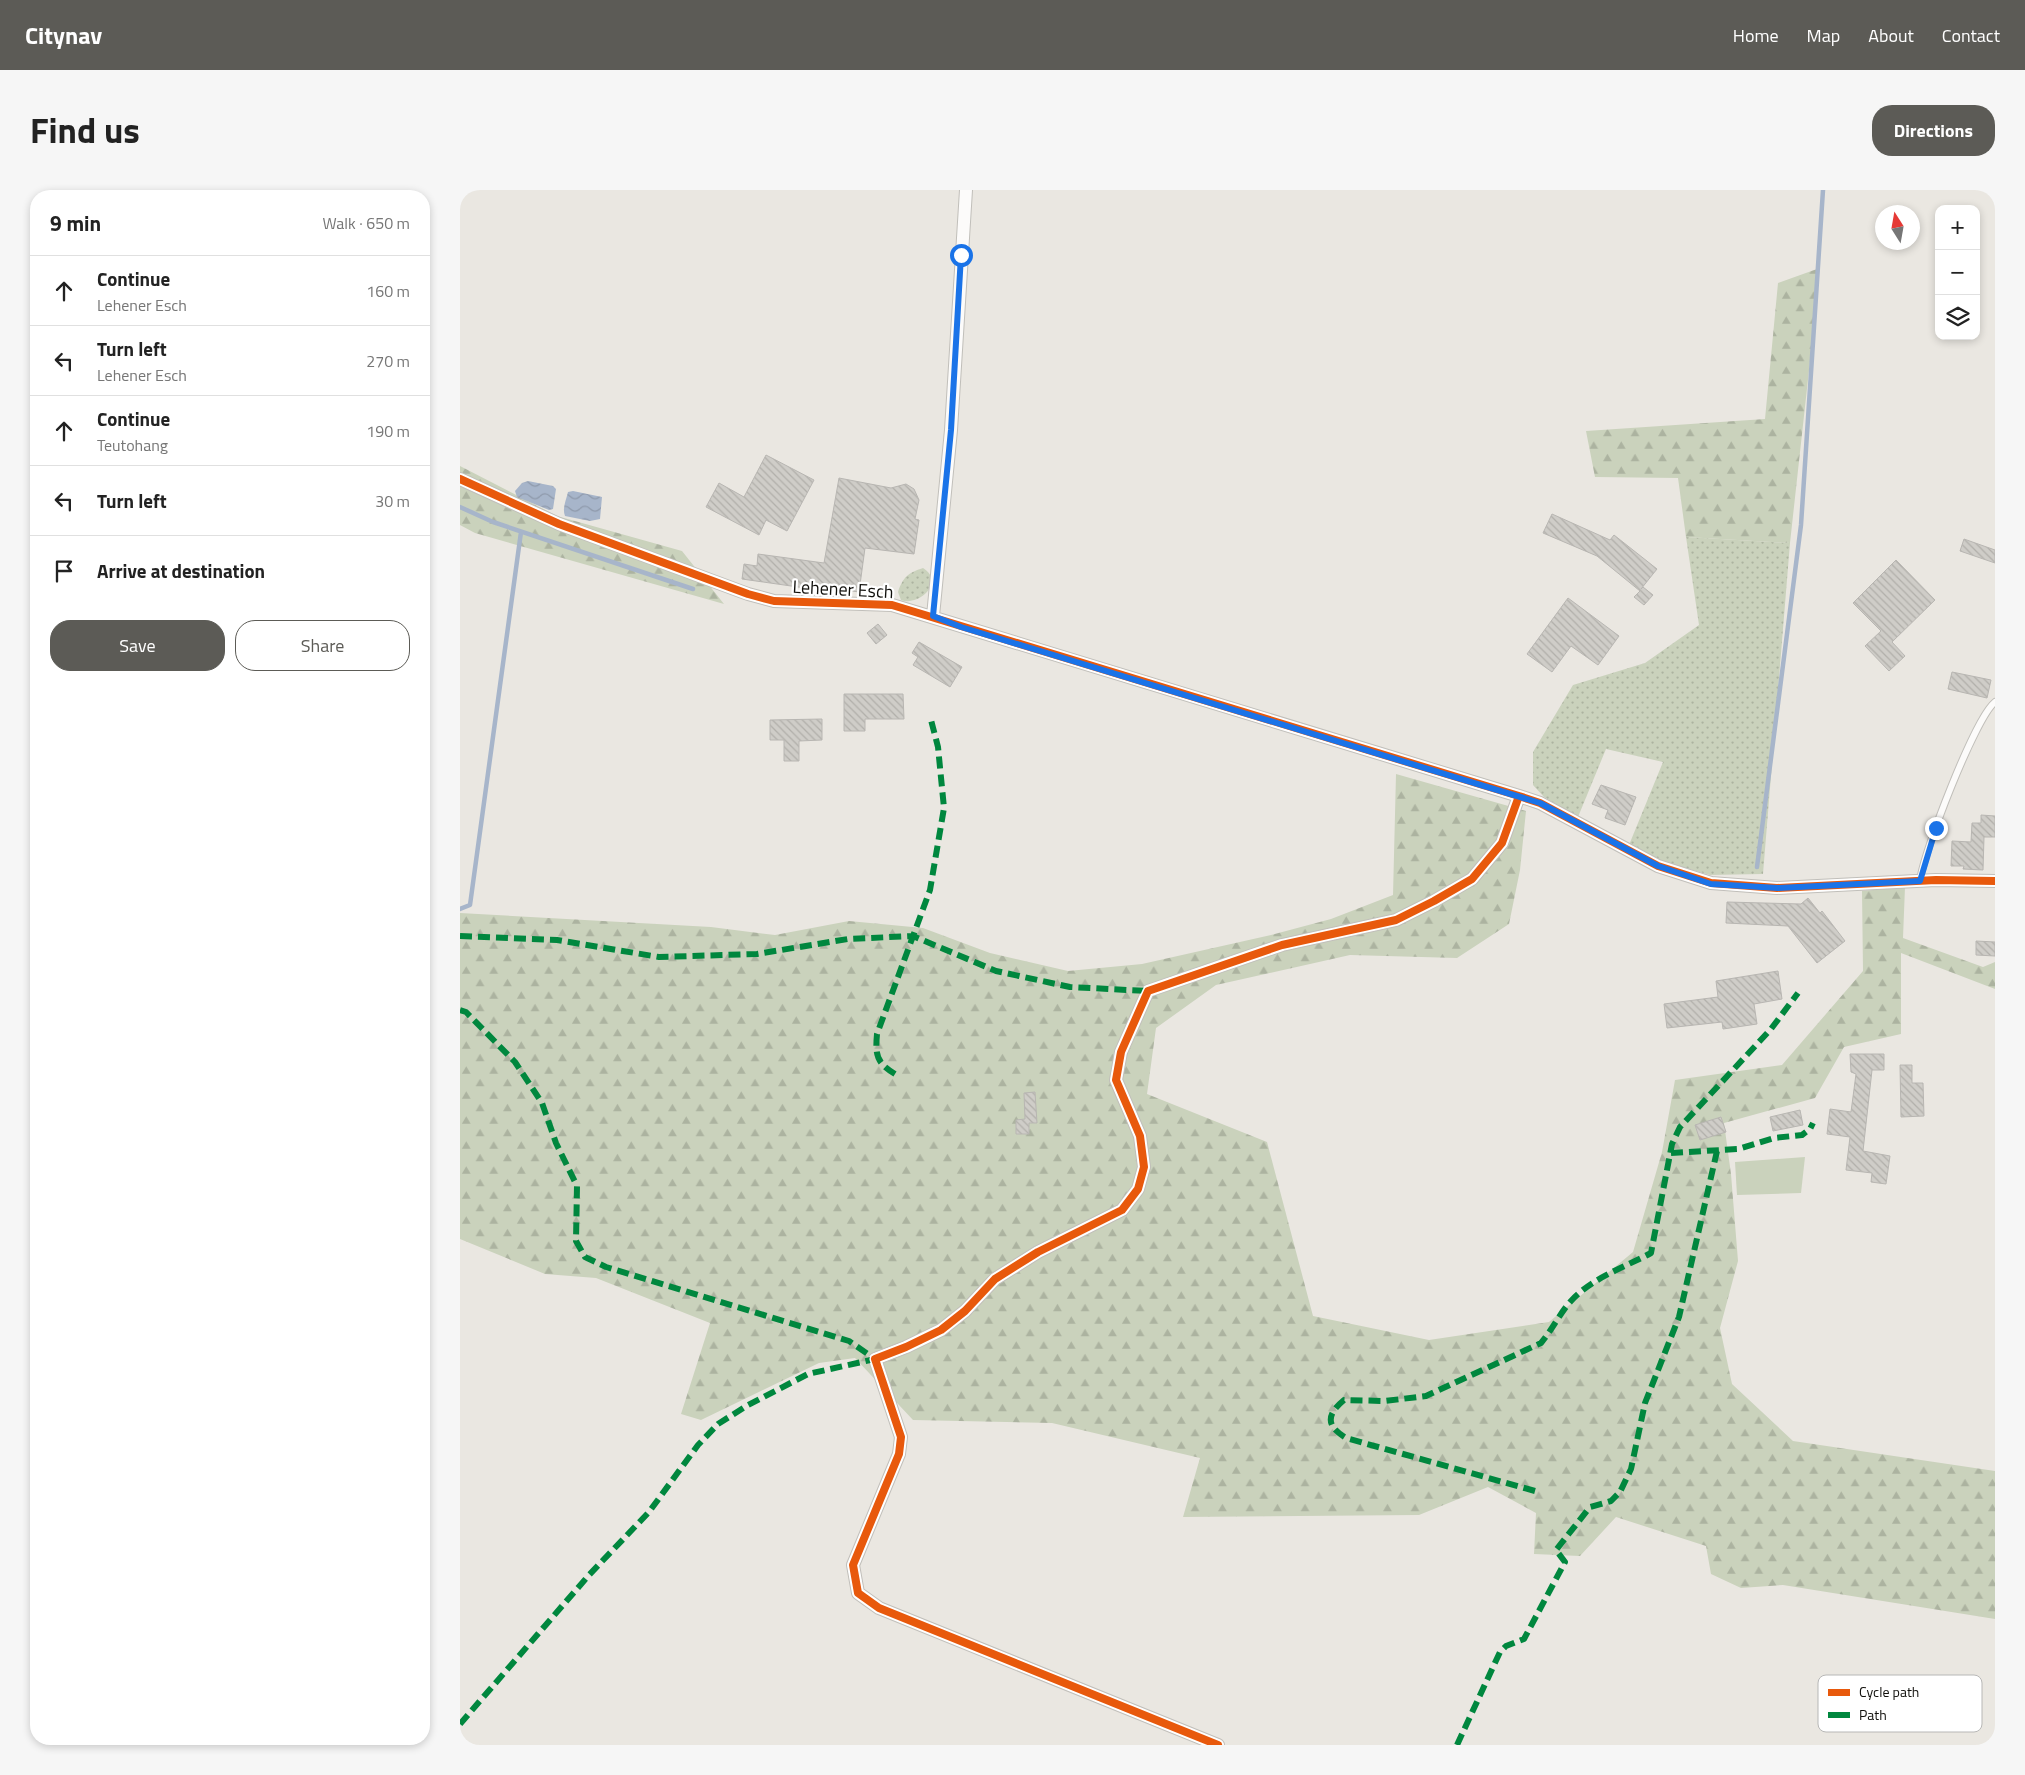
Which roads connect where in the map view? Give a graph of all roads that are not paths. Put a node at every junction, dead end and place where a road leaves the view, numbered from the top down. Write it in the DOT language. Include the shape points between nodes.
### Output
graph roads {
  1 [pos="966,190"];
  2 [pos="460,479"];
  3 [pos="933,616"];
  4 [pos="1995,702"];
  5 [pos="1519,796"];
  6 [pos="1920,881"];
  7 [pos="1995,881"];
  8 [pos="1218,1745"];
  1 -- 3 [label="street" via="951,430"];
  2 -- 3 [label="street, Lehener Esch" via="559,524 748,594 774,601 892,605"];
  3 -- 5 [label="street, Lehener Esch"];
  4 -- 6 [label="lane" via="1986,712 1960,767"];
  5 -- 6 [label="street, Lehener Esch" via="1540,803 1658,866 1711,884 1778,888"];
  5 -- 8 [label="street" via="1502,843 1472,879 1434,901 1396,920 1282,945 1148,991 1122,1052 1116,1080 1140,1136 1144,1167 1138,1190 1122,1210 1038,1252 995,1279 965,1311 941,1330 876,1359 901,1437 899,1454 853,1565 858,1593 879,1608"];
  6 -- 7 [label="street, Lehener Esch"];
}
